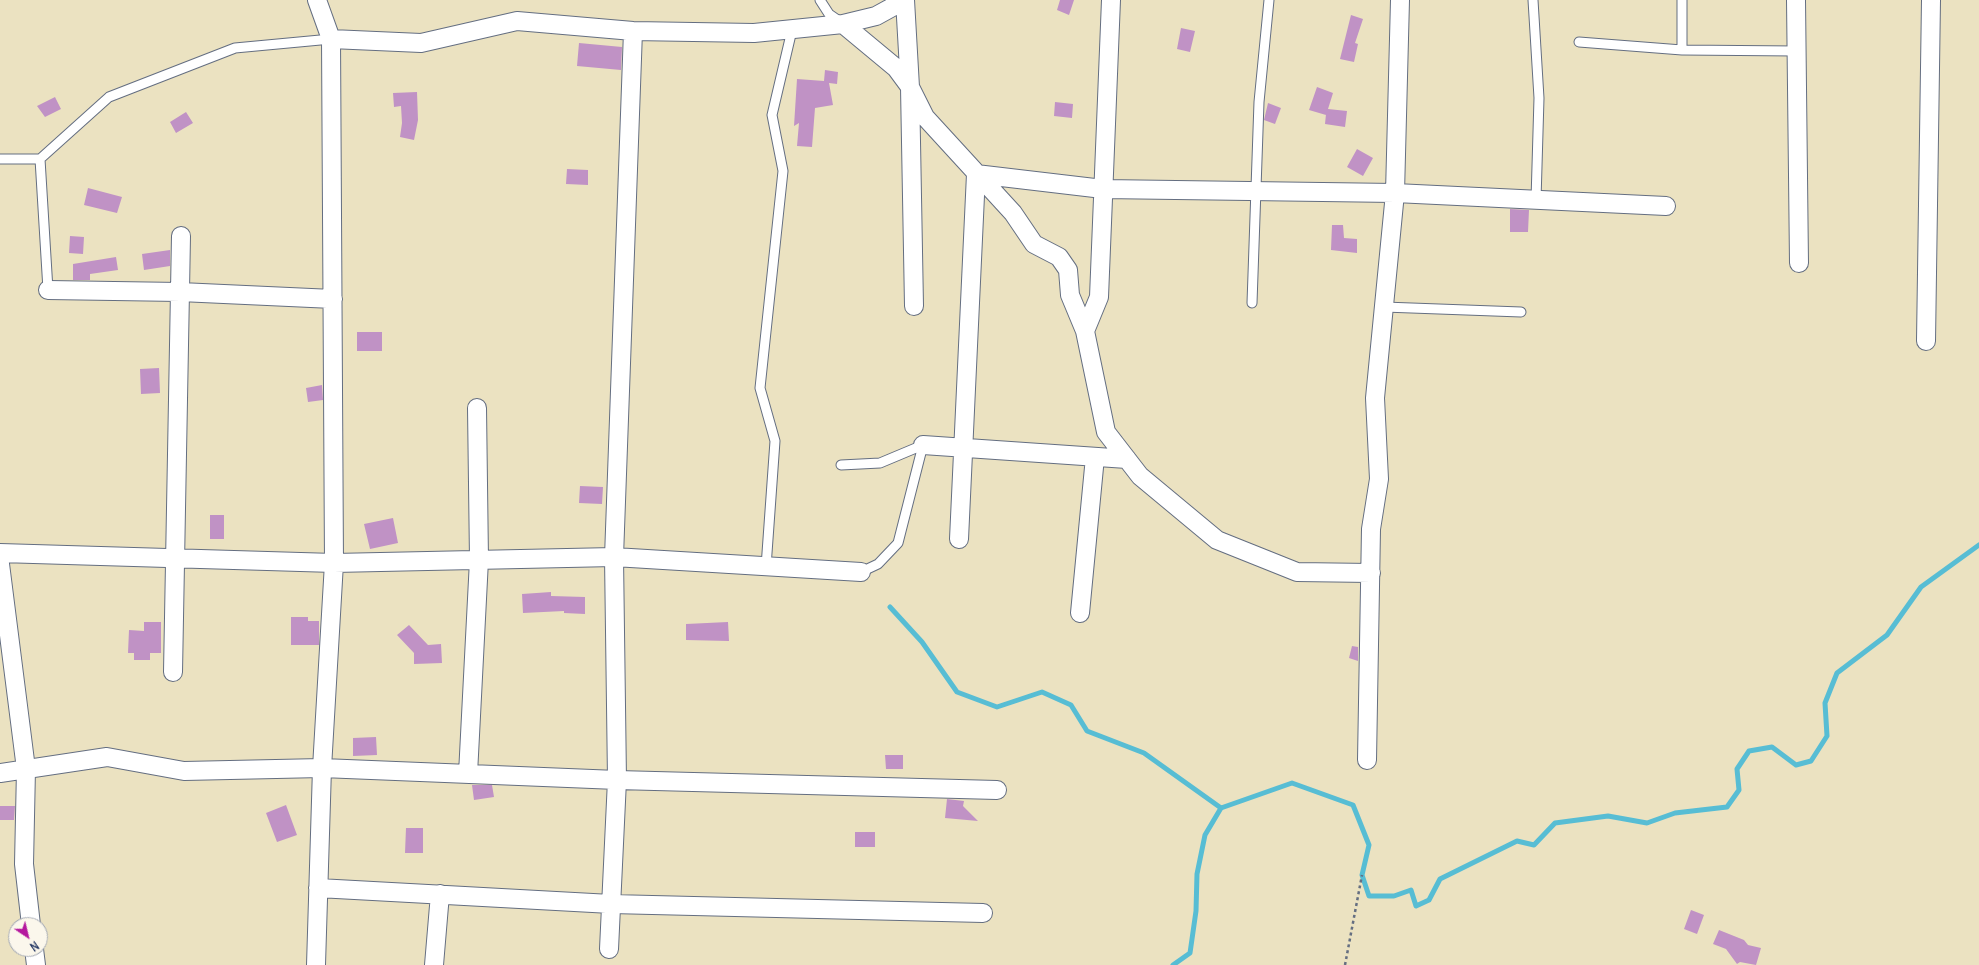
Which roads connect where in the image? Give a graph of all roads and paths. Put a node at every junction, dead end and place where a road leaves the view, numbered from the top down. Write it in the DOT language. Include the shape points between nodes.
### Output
graph roads {
  1 [pos="317,0"];
  2 [pos="820,0"];
  3 [pos="905,0"];
  4 [pos="1111,0"];
  5 [pos="1270,0"];
  6 [pos="1400,0"];
  7 [pos="1533,0"];
  8 [pos="1682,0"];
  9 [pos="1796,0"];
  10 [pos="1931,0"];
  11 [pos="843,24"];
  12 [pos="792,30"];
  13 [pos="633,31"];
  14 [pos="331,39"];
  15 [pos="1579,42"];
  16 [pos="1682,50"];
  17 [pos="1796,51"];
  18 [pos="910,87"];
  19 [pos="0,159"];
  20 [pos="40,159"];
  21 [pos="976,174"];
  22 [pos="1103,189"];
  23 [pos="1255,192"];
  24 [pos="1395,193"];
  25 [pos="1536,200"];
  26 [pos="1666,206"];
  27 [pos="181,236"];
  28 [pos="1799,263"];
  29 [pos="48,290"];
  30 [pos="180,292"];
  31 [pos="333,299"];
  32 [pos="1252,303"];
  33 [pos="914,306"];
  34 [pos="1384,308"];
  35 [pos="1521,312"];
  36 [pos="1085,330"];
  37 [pos="1926,340"];
  38 [pos="477,408"];
  39 [pos="923,445"];
  40 [pos="963,447"];
  41 [pos="1095,457"];
  42 [pos="1127,459"];
  43 [pos="841,465"];
  44 [pos="959,539"];
  45 [pos="0,553"];
  46 [pos="614,557"];
  47 [pos="175,558"];
  48 [pos="479,560"];
  49 [pos="334,563"];
  50 [pos="0,564"];
  51 [pos="766,567"];
  52 [pos="861,572"];
  53 [pos="1370,573"];
  54 [pos="1080,613"];
  55 [pos="172,672"];
  56 [pos="1368,760"];
  57 [pos="322,768"];
  58 [pos="26,769"];
  59 [pos="0,773"];
  60 [pos="468,774"];
  61 [pos="617,780"];
  62 [pos="996,790"];
  63 [pos="1362,875"];
  64 [pos="318,888"];
  65 [pos="440,894"];
  66 [pos="611,904"];
  67 [pos="983,913"];
  68 [pos="30,917"];
  69 [pos="609,949"];
  70 [pos="316,965"];
  71 [pos="434,965"];
  72 [pos="1345,965"];
  1 -- 14 [label="street"];
  2 -- 11 [label="lane" via="829,14"];
  3 -- 11 [label="street" via="876,16"];
  3 -- 18 [label="street"];
  4 -- 22 [label="street"];
  5 -- 23 [label="lane" via="1259,102"];
  6 -- 24 [label="street"];
  7 -- 25 [label="lane" via="1539,98"];
  8 -- 16 [label="lane"];
  9 -- 17 [label="street"];
  10 -- 37 [label="street"];
  11 -- 12 [label="street"];
  11 -- 18 [label="street" via="896,68"];
  12 -- 13 [label="street" via="754,33"];
  12 -- 51 [label="lane" via="772,115 783,171 760,388 775,441"];
  13 -- 14 [label="street" via="517,21 421,43"];
  13 -- 46 [label="street"];
  14 -- 20 [label="lane" via="235,48 109,97"];
  14 -- 31 [label="street"];
  15 -- 16 [label="lane"];
  16 -- 17 [label="lane"];
  17 -- 28 [label="street"];
  18 -- 21 [label="street" via="925,117"];
  18 -- 33 [label="street"];
  19 -- 20 [label="lane"];
  20 -- 29 [label="lane"];
  21 -- 22 [label="street"];
  21 -- 36 [label="street" via="1013,213 1034,244 1060,257 1068,270 1070,295"];
  21 -- 40 [label="street"];
  22 -- 23 [label="street"];
  22 -- 36 [label="street" via="1099,297"];
  23 -- 24 [label="street"];
  23 -- 32 [label="lane"];
  24 -- 25 [label="street"];
  24 -- 34 [label="street"];
  25 -- 26 [label="street"];
  27 -- 30 [label="street"];
  29 -- 30 [label="street"];
  30 -- 31 [label="street"];
  30 -- 47 [label="street"];
  31 -- 49 [label="street"];
  34 -- 35 [label="lane"];
  34 -- 53 [label="street" via="1375,398 1379,479 1371,529"];
  36 -- 42 [label="street" via="1106,432"];
  38 -- 48 [label="street"];
  39 -- 40 [label="street"];
  39 -- 43 [label="lane" via="880,463"];
  39 -- 52 [label="lane" via="898,543 878,564"];
  40 -- 41 [label="street"];
  40 -- 44 [label="street"];
  41 -- 42 [label="street"];
  41 -- 54 [label="street"];
  42 -- 53 [label="street" via="1140,476 1217,540 1297,572"];
  45 -- 47 [label="street"];
  46 -- 48 [label="street"];
  46 -- 51 [label="street"];
  46 -- 61 [label="street"];
  47 -- 49 [label="street"];
  47 -- 55 [label="street"];
  48 -- 49 [label="street"];
  48 -- 60 [label="street"];
  49 -- 57 [label="street"];
  50 -- 58 [label="street"];
  51 -- 52 [label="street"];
  53 -- 56 [label="street"];
  57 -- 58 [label="street" via="184,771 107,757"];
  57 -- 60 [label="street"];
  57 -- 64 [label="street"];
  58 -- 59 [label="street"];
  58 -- 68 [label="street" via="24,864"];
  60 -- 61 [label="street"];
  61 -- 62 [label="street"];
  61 -- 66 [label="street"];
  63 -- 72 [label="path"];
  64 -- 65 [label="street"];
  64 -- 70 [label="street"];
  65 -- 66 [label="street"];
  65 -- 71 [label="street"];
  66 -- 67 [label="street"];
  66 -- 69 [label="street"];
}
